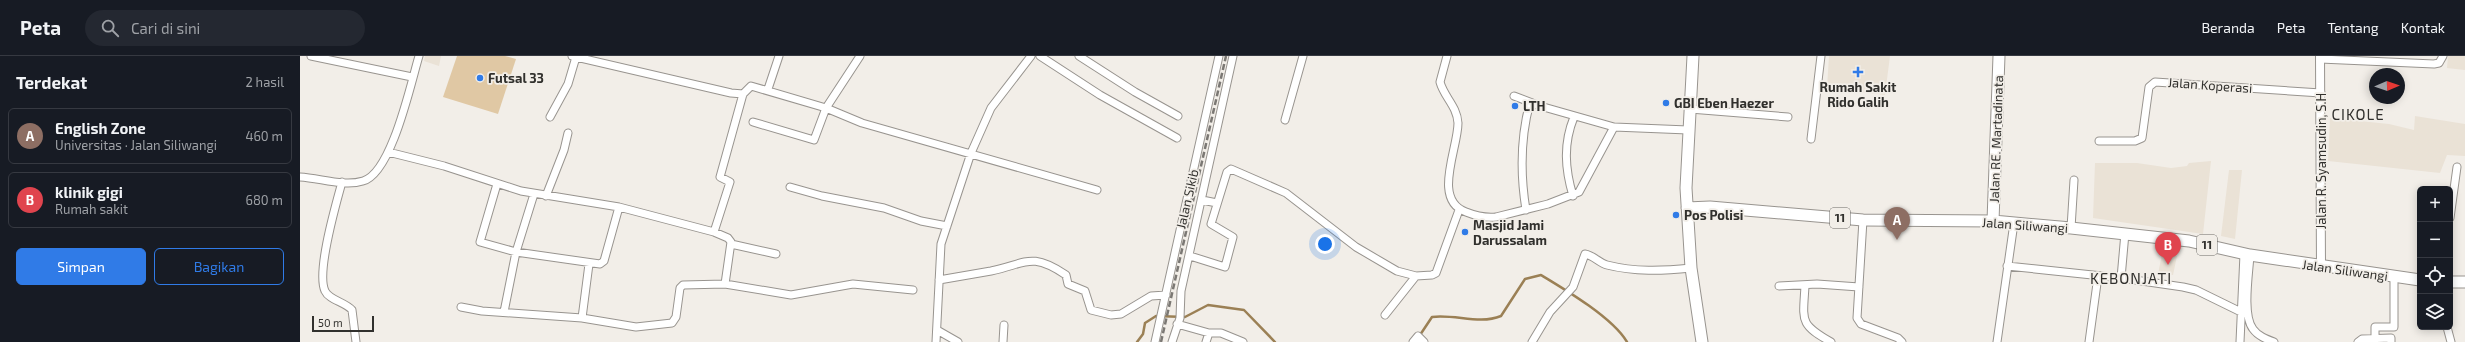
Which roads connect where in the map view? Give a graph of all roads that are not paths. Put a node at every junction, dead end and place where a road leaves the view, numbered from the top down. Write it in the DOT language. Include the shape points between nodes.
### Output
graph roads {
  1 [pos="311,56"];
  2 [pos="419,56"];
  3 [pos="574,56"];
  4 [pos="779,56"];
  5 [pos="860,56"];
  6 [pos="1031,56"];
  7 [pos="1040,56"];
  8 [pos="1079,56"];
  9 [pos="1219,56"];
  10 [pos="1233,56"];
  11 [pos="1303,56"];
  12 [pos="1447,56"];
  13 [pos="1693,56"];
  14 [pos="1822,56"];
  15 [pos="1999,56"];
  16 [pos="2443,56"];
  17 [pos="2320,57"];
  18 [pos="412,77"];
  19 [pos="768,89"];
  20 [pos="2321,93"];
  21 [pos="742,94"];
  22 [pos="1514,96"];
  23 [pos="1530,102"];
  24 [pos="826,108"];
  25 [pos="1690,109"];
  26 [pos="1178,116"];
  27 [pos="550,117"];
  28 [pos="1574,117"];
  29 [pos="1788,117"];
  30 [pos="1285,120"];
  31 [pos="753,122"];
  32 [pos="1614,127"];
  33 [pos="1688,130"];
  34 [pos="568,133"];
  35 [pos="1177,138"];
  36 [pos="1812,140"];
  37 [pos="2099,141"];
  38 [pos="388,152"];
  39 [pos="971,153"];
  40 [pos="2457,167"];
  41 [pos="300,177"];
  42 [pos="2074,180"];
  43 [pos="342,182"];
  44 [pos="497,184"];
  45 [pos="790,187"];
  46 [pos="1097,190"];
  47 [pos="534,194"];
  48 [pos="546,196"];
  49 [pos="1573,196"];
  50 [pos="2453,196"];
  51 [pos="1202,200"];
  52 [pos="1217,203"];
  53 [pos="619,207"];
  54 [pos="1687,208"];
  55 [pos="1459,210"];
  56 [pos="1526,210"];
  57 [pos="1863,220"];
  58 [pos="1993,221"];
  59 [pos="2014,223"];
  60 [pos="947,226"];
  61 [pos="2071,228"];
  62 [pos="714,232"];
  63 [pos="2125,233"];
  64 [pos="731,244"];
  65 [pos="516,252"];
  66 [pos="776,254"];
  67 [pos="2247,254"];
  68 [pos="1190,256"];
  69 [pos="590,264"];
  70 [pos="2007,266"];
  71 [pos="2321,267"];
  72 [pos="1691,268"];
  73 [pos="1416,276"];
  74 [pos="2098,276"];
  75 [pos="2394,277"];
  76 [pos="2121,278"];
  77 [pos="939,280"];
  78 [pos="2417,280"];
  79 [pos="2453,282"];
  80 [pos="2465,282"];
  81 [pos="725,284"];
  82 [pos="1779,286"];
  83 [pos="1805,286"];
  84 [pos="1859,287"];
  85 [pos="913,290"];
  86 [pos="1166,295"];
  87 [pos="461,307"];
  88 [pos="504,312"];
  89 [pos="2241,312"];
  90 [pos="1385,315"];
  91 [pos="582,318"];
  92 [pos="1178,321"];
  93 [pos="1004,325"];
  94 [pos="937,330"];
  95 [pos="2448,330"];
  96 [pos="1208,333"];
  97 [pos="2375,338"];
  98 [pos="356,342"];
  99 [pos="936,342"];
  100 [pos="958,342"];
  101 [pos="1003,342"];
  102 [pos="1155,342"];
  103 [pos="1172,342"];
  104 [pos="1206,342"];
  105 [pos="1243,342"];
  106 [pos="1532,342"];
  107 [pos="1702,342"];
  108 [pos="1831,342"];
  109 [pos="1902,342"];
  110 [pos="1997,342"];
  111 [pos="2089,342"];
  112 [pos="2240,342"];
  113 [pos="2274,342"];
  114 [pos="2358,342"];
  115 [pos="2390,342"];
  116 [pos="2451,342"];
  1 -- 18 [label="street"];
  2 -- 18 [label="street"];
  3 -- 21 [label="street"];
  3 -- 27 [label="street" via="568,84"];
  4 -- 19 [label="street"];
  5 -- 24 [label="street"];
  6 -- 39 [label="street" via="991,108"];
  7 -- 35 [label="street" via="1100,96"];
  8 -- 26 [label="street"];
  9 -- 86 [label="street, Jalan Sikib"];
  10 -- 51 [label="street"];
  11 -- 30 [label="street"];
  12 -- 55 [label="street" via="1440,82 1454,106 1458,122 1449,185 1452,201"];
  13 -- 25 [label="highway"];
  14 -- 36 [label="street"];
  15 -- 58 [label="highway, Jalan RE. Martadinata"];
  16 -- 17 [label="street" via="2439,63 2434,64"];
  17 -- 20 [label="street, Jalan R. Syamsudin, S.H"];
  18 -- 38 [label="street" via="405,107"];
  19 -- 21 [label="street" via="752,86"];
  19 -- 24 [label="street"];
  20 -- 37 [label="street, Jalan Koperasi" via="2155,82 2149,87 2142,138 2136,141"];
  20 -- 71 [label="street, Jalan R. Syamsudin, S.H"];
  21 -- 62 [label="street" via="720,177 730,182"];
  22 -- 23 [label="street"];
  23 -- 28 [label="street"];
  23 -- 56 [label="street" via="1522,137"];
  24 -- 31 [label="street" via="817,135 812,141"];
  24 -- 39 [label="street" via="862,123"];
  25 -- 29 [label="street"];
  25 -- 33 [label="highway"];
  28 -- 32 [label="street"];
  28 -- 49 [label="street" via="1567,137 1566,153 1566,169"];
  32 -- 33 [label="street"];
  32 -- 49 [label="street" via="1584,186"];
  33 -- 54 [label="highway"];
  34 -- 48 [label="street"];
  38 -- 43 [label="street" via="366,181"];
  38 -- 44 [label="street" via="444,166"];
  39 -- 46 [label="street"];
  39 -- 60 [label="street"];
  40 -- 50 [label="street"];
  41 -- 43 [label="street"];
  42 -- 61 [label="street"];
  43 -- 98 [label="street" via="326,244 323,285 330,296 352,310"];
  44 -- 47 [label="street"];
  44 -- 65 [label="street" via="480,242"];
  45 -- 60 [label="street" via="884,208 921,221"];
  47 -- 48 [label="street"];
  47 -- 65 [label="street"];
  48 -- 53 [label="street"];
  49 -- 56 [label="street"];
  51 -- 52 [label="street"];
  51 -- 68 [label="street"];
  52 -- 68 [label="street" via="1212,225 1233,237 1225,267"];
  52 -- 73 [label="street" via="1226,172 1229,169 1234,170 1286,193 1356,247 1397,271"];
  53 -- 62 [label="street"];
  53 -- 69 [label="street" via="604,260 600,264"];
  54 -- 57 [label="highway, Jalan Siliwangi / 11" via="1710,207"];
  54 -- 72 [label="highway"];
  55 -- 56 [label="street" via="1491,217"];
  55 -- 73 [label="street" via="1436,273"];
  57 -- 58 [label="highway, Jalan Siliwangi / 11"];
  57 -- 84 [label="street"];
  58 -- 59 [label="highway, Jalan Siliwangi / 11"];
  59 -- 61 [label="highway, Jalan Siliwangi / 11"];
  59 -- 70 [label="street"];
  60 -- 77 [label="street" via="941,244"];
  61 -- 63 [label="highway, Jalan Siliwangi / 11"];
  62 -- 64 [label="street" via="728,238"];
  63 -- 67 [label="highway, Jalan Siliwangi / 11" via="2189,241"];
  63 -- 76 [label="street"];
  64 -- 66 [label="street"];
  64 -- 81 [label="street"];
  65 -- 69 [label="street"];
  65 -- 88 [label="street"];
  67 -- 71 [label="highway, Jalan Siliwangi / 11"];
  67 -- 89 [label="street"];
  67 -- 113 [label="street" via="2247,307 2250,324 2257,333"];
  68 -- 92 [label="street"];
  69 -- 91 [label="street"];
  70 -- 74 [label="street"];
  70 -- 110 [label="street"];
  71 -- 75 [label="highway, Jalan Siliwangi / 11"];
  72 -- 106 [label="street" via="1654,271 1624,269 1604,264 1585,254 1573,287 1550,312"];
  72 -- 107 [label="highway"];
  73 -- 90 [label="street"];
  74 -- 76 [label="street"];
  74 -- 111 [label="street"];
  75 -- 78 [label="highway, Jalan Siliwangi / 11"];
  75 -- 97 [label="street" via="2394,327 2376,327"];
  76 -- 89 [label="street" via="2196,290"];
  77 -- 86 [label="street" via="993,271 1022,261 1034,261 1044,263 1066,275 1068,284 1085,291 1091,310 1111,315 1121,314 1151,296"];
  77 -- 94 [label="street"];
  79 -- 80 [label="highway"];
  81 -- 85 [label="street" via="792,295 852,284"];
  81 -- 91 [label="street" via="683,285 680,288 676,317 672,322 636,327"];
  82 -- 83 [label="street"];
  83 -- 84 [label="street" via="1817,284"];
  83 -- 108 [label="street" via="1806,325"];
  84 -- 109 [label="street" via="1859,322"];
  86 -- 102 [label="street, Jalan Sikib"];
  87 -- 88 [label="street"];
  88 -- 91 [label="street"];
  89 -- 112 [label="street"];
  92 -- 96 [label="street"];
  92 -- 103 [label="street"];
  93 -- 101 [label="street"];
  94 -- 99 [label="street"];
  94 -- 100 [label="street"];
  95 -- 116 [label="street"];
  96 -- 104 [label="street"];
  96 -- 105 [label="street" via="1221,333"];
  97 -- 114 [label="street" via="2362,338"];
  97 -- 115 [label="street" via="2391,338"];
}
